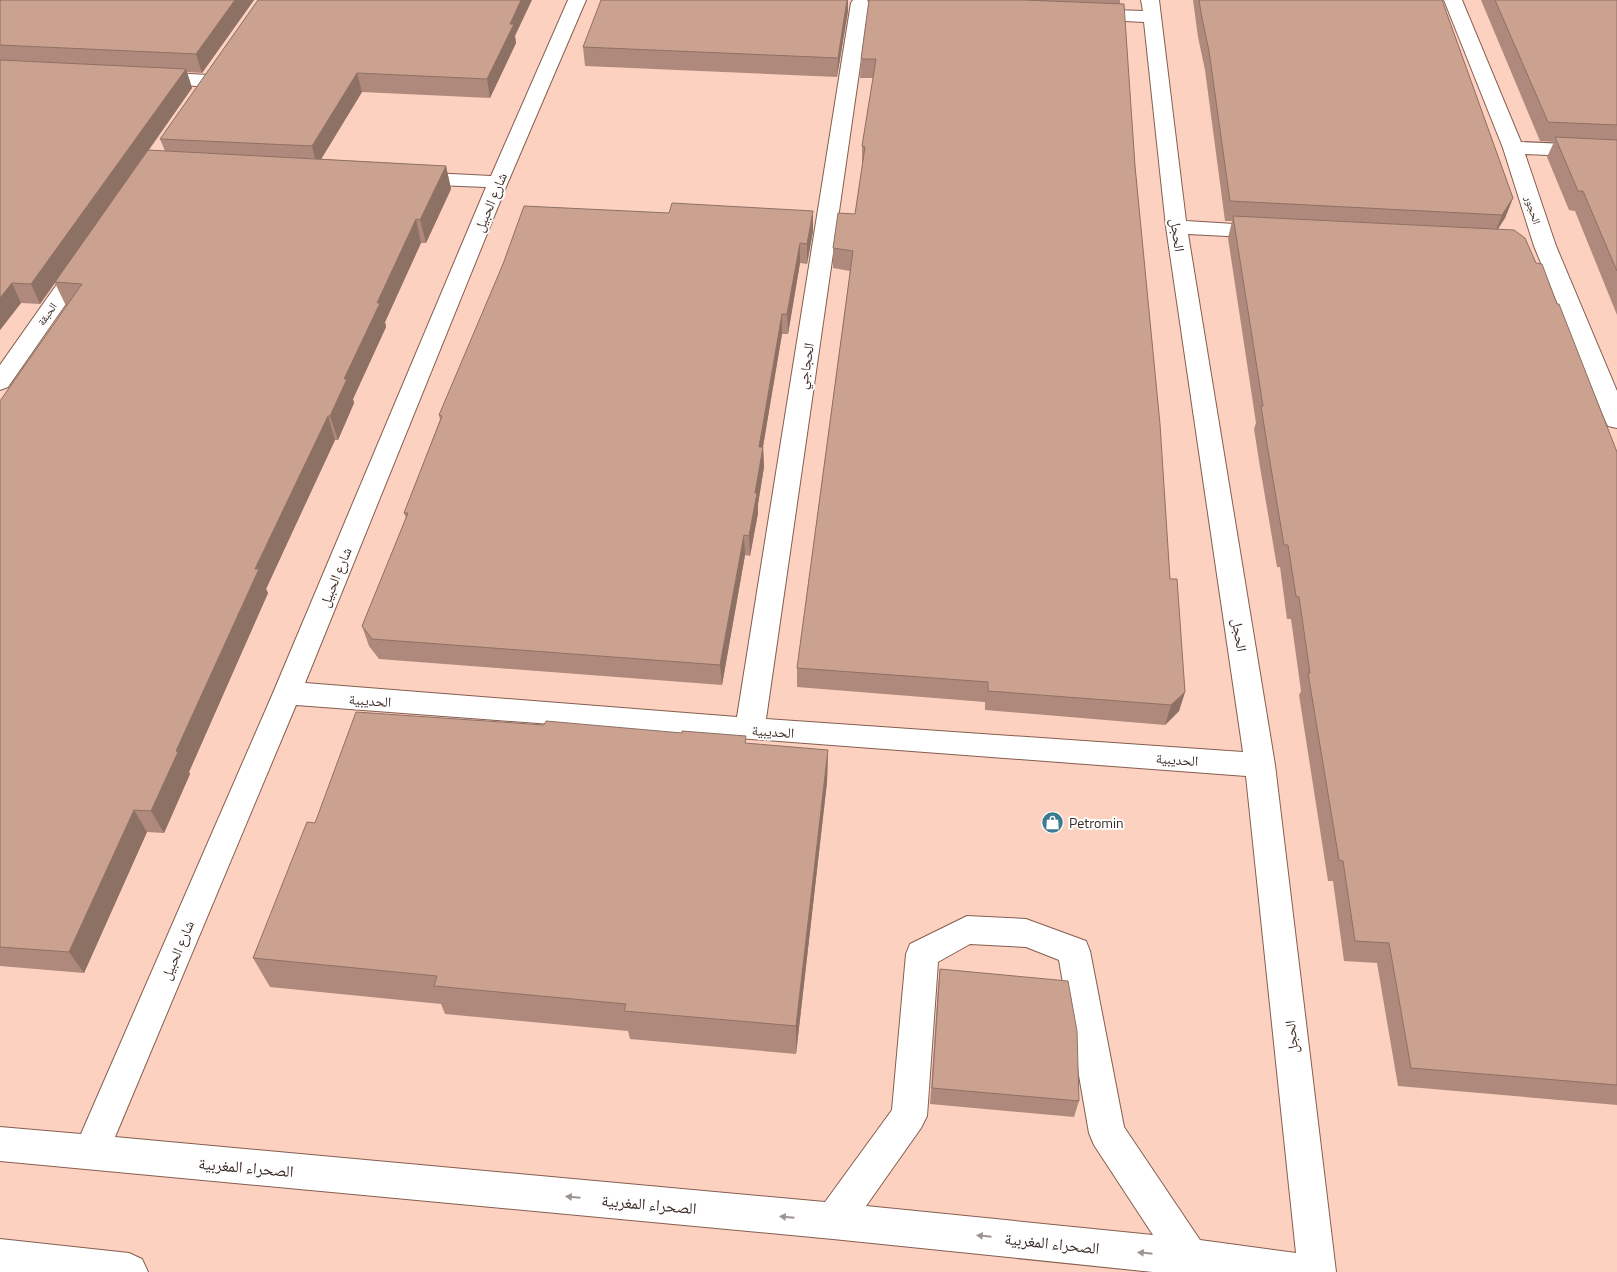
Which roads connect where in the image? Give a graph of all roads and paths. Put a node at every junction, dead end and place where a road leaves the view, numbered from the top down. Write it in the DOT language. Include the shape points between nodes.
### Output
graph roads {
  1 [pos="577,0"];
  2 [pos="1453,0"];
  3 [pos="861,3"];
  4 [pos="1151,9"];
  5 [pos="1075,14"];
  6 [pos="138,78"];
  7 [pos="208,81"];
  8 [pos="1513,148"];
  9 [pos="1617,152"];
  10 [pos="389,177"];
  11 [pos="498,182"];
  12 [pos="1176,227"];
  13 [pos="1286,233"];
  14 [pos="96,245"];
  15 [pos="0,382"];
  16 [pos="1617,420"];
  17 [pos="287,693"];
  18 [pos="750,729"];
  19 [pos="1260,765"];
  20 [pos="0,1144"];
  21 [pos="91,1152"];
  22 [pos="833,1221"];
  23 [pos="1189,1257"];
  24 [pos="0,1258"];
  25 [pos="129,1272"];
  26 [pos="1296,1272"];
  27 [pos="1317,1272"];
  1 -- 11 [label="street, شارع الحبيل"];
  2 -- 8 [label="street, الحجور"];
  3 -- 18 [label="street, الحجاجي"];
  4 -- 5 [label="street"];
  4 -- 12 [label="street, الحجل"];
  6 -- 7 [label="street"];
  8 -- 9 [label="street"];
  8 -- 16 [label="street, الحجور" via="1535,245"];
  10 -- 11 [label="street"];
  11 -- 17 [label="street, شارع الحبيل"];
  12 -- 13 [label="street"];
  12 -- 19 [label="street, الحجل"];
  14 -- 15 [label="street, الحبقة"];
  17 -- 18 [label="street, الحديبية"];
  17 -- 21 [label="street, شارع الحبيل"];
  18 -- 19 [label="street, الحديبية"];
  19 -- 27 [label="street, الحجل"];
  20 -- 21 [label="street, الصحراء المغربية"];
  22 -- 21 [label="street, الصحراء المغربية, one-way"];
  23 -- 22 [label="street, الصحراء المغربية, one-way"];
  22 -- 23 [label="street" via="909,1116 922,954 967,930 1026,933 1074,950 1107,1133"];
  23 -- 26 [label="street, الصحراء المغربية"];
  24 -- 25 [label="street"];
}
